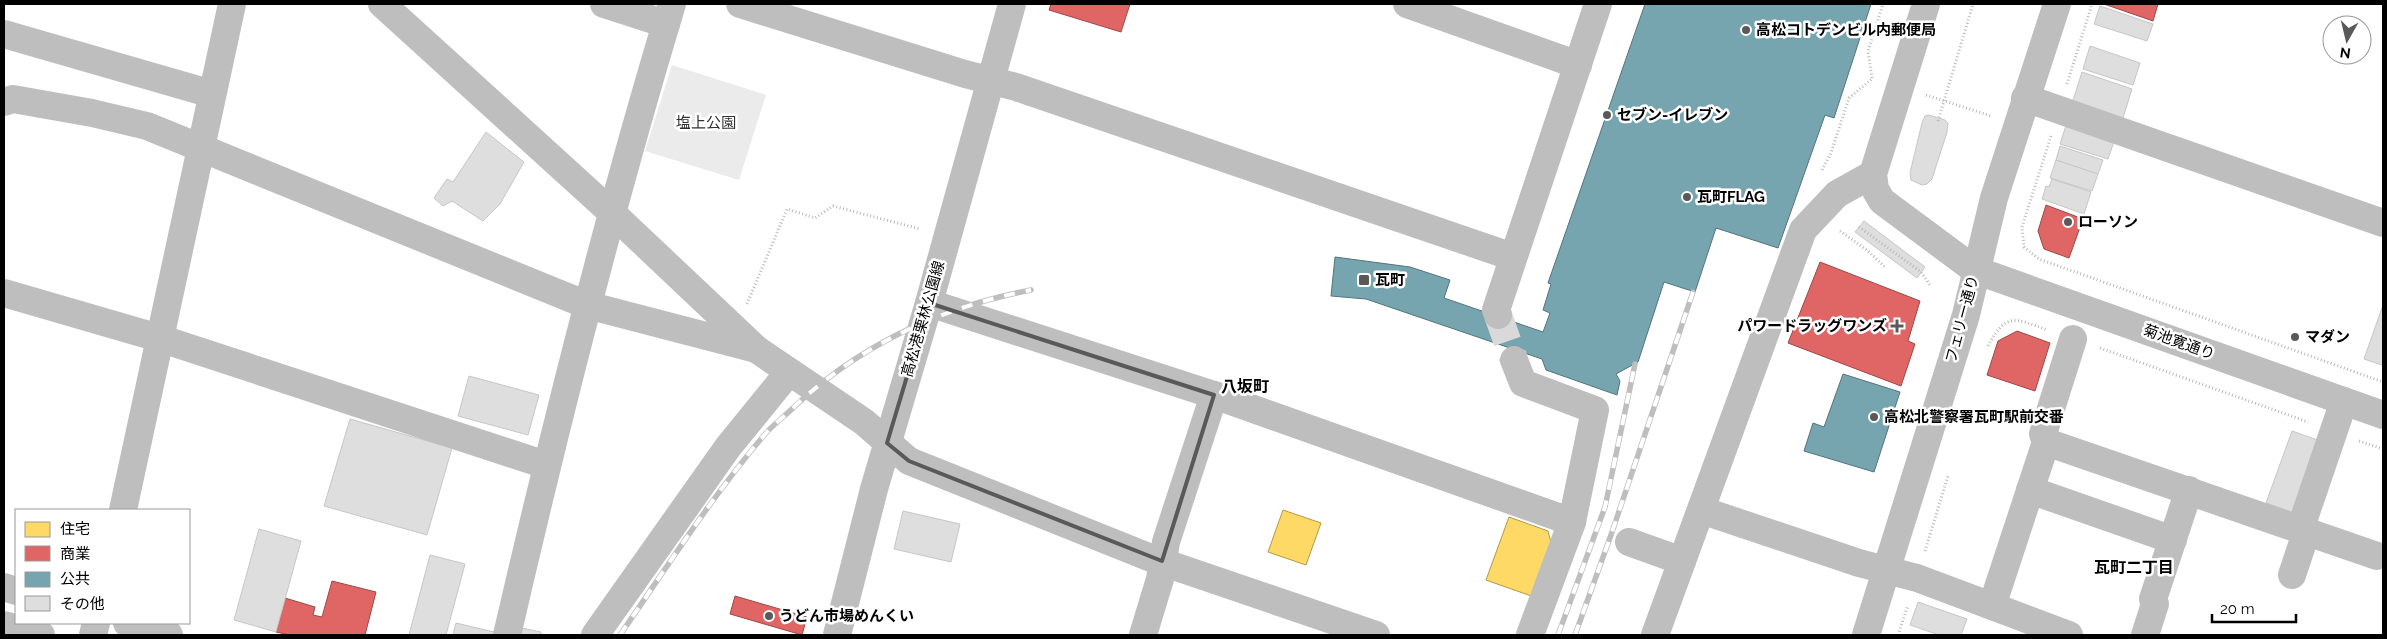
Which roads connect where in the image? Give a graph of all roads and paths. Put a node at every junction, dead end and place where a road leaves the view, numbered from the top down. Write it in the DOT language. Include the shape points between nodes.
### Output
graph roads {
  1 [pos="232,4"];
  2 [pos="382,4"];
  3 [pos="604,4"];
  4 [pos="740,4"];
  5 [pos="1012,4"];
  6 [pos="1407,4"];
  7 [pos="1598,4"];
  8 [pos="1882,4"];
  9 [pos="1926,4"];
  10 [pos="1973,4"];
  11 [pos="2057,4"];
  12 [pos="2092,4"];
  13 [pos="669,14"];
  14 [pos="4,34"];
  15 [pos="1578,65"];
  16 [pos="1872,79"];
  17 [pos="990,80"];
  18 [pos="1881,82"];
  19 [pos="1917,93"];
  20 [pos="212,94"];
  21 [pos="2025,98"];
  22 [pos="1944,101"];
  23 [pos="4,102"];
  24 [pos="2059,111"];
  25 [pos="1999,118"];
  26 [pos="1938,121"];
  27 [pos="201,149"];
  28 [pos="1873,174"];
  29 [pos="1816,179"];
  30 [pos="611,212"];
  31 [pos="2383,222"];
  32 [pos="1859,227"];
  33 [pos="920,229"];
  34 [pos="1868,251"];
  35 [pos="1513,258"];
  36 [pos="1886,268"];
  37 [pos="1975,270"];
  38 [pos="1930,284"];
  39 [pos="4,293"];
  40 [pos="929,304"];
  41 [pos="587,305"];
  42 [pos="1498,315"];
  43 [pos="736,329"];
  44 [pos="159,338"];
  45 [pos="2073,339"];
  46 [pos="756,349"];
  47 [pos="1514,360"];
  48 [pos="788,372"];
  49 [pos="2383,382"];
  50 [pos="1214,395"];
  51 [pos="2344,401"];
  52 [pos="2383,414"];
  53 [pos="2046,442"];
  54 [pos="887,443"];
  55 [pos="546,465"];
  56 [pos="2030,490"];
  57 [pos="2189,490"];
  58 [pos="123,509"];
  59 [pos="1701,510"];
  60 [pos="1572,522"];
  61 [pos="2300,530"];
  62 [pos="2173,540"];
  63 [pos="1629,542"];
  64 [pos="2377,556"];
  65 [pos="1162,561"];
  66 [pos="1682,561"];
  67 [pos="1888,570"];
  68 [pos="2292,574"];
  69 [pos="1992,606"];
  70 [pos="131,624"];
  71 [pos="4,626"];
  72 [pos="1345,630"];
  73 [pos="40,635"];
  74 [pos="170,635"];
  75 [pos="507,635"];
  76 [pos="594,635"];
  77 [pos="837,635"];
  78 [pos="1143,635"];
  79 [pos="1376,635"];
  80 [pos="1530,635"];
  81 [pos="1655,635"];
  82 [pos="1866,635"];
  83 [pos="2069,635"];
  84 [pos="2145,635"];
  1 -- 20 [label="main road"];
  2 -- 30 [label="main road"];
  3 -- 13 [label="main road"];
  4 -- 17 [label="main road"];
  5 -- 17 [label="main road, 高松港栗林公園線"];
  6 -- 15 [label="main road"];
  7 -- 15 [label="main road"];
  8 -- 16 [label="path" via="1868,51"];
  9 -- 28 [label="main road"];
  10 -- 22 [label="path"];
  11 -- 21 [label="main road, フェリー通り"];
  12 -- 24 [label="path"];
  13 -- 30 [label="main road"];
  14 -- 20 [label="main road"];
  15 -- 35 [label="main road"];
  16 -- 18 [label="path"];
  16 -- 29 [label="path" via="1849,98 1831,152"];
  17 -- 35 [label="main road"];
  17 -- 40 [label="main road, 高松港栗林公園線"];
  19 -- 22 [label="path"];
  20 -- 27 [label="main road"];
  21 -- 24 [label="main road"];
  21 -- 37 [label="main road, フェリー通り"];
  22 -- 25 [label="path"];
  22 -- 26 [label="path"];
  23 -- 27 [label="main road" via="13,99 147,126"];
  24 -- 31 [label="main road"];
  24 -- 49 [label="path" via="2022,227 2024,246 2039,259"];
  27 -- 41 [label="main road"];
  27 -- 44 [label="main road"];
  28 -- 37 [label="main road, 菊池寛通り" via="1875,189 1882,201"];
  28 -- 59 [label="main road" via="1837,194 1803,230"];
  30 -- 41 [label="main road"];
  30 -- 43 [label="main road"];
  32 -- 38 [label="path" via="1921,272"];
  33 -- 43 [label="path" via="833,206 815,218 787,209"];
  34 -- 36 [label="path"];
  35 -- 42 [label="main road" via="1496,310"];
  37 -- 51 [label="main road, 菊池寛通り"];
  37 -- 67 [label="main road, フェリー通り" via="1966,315"];
  39 -- 44 [label="main road"];
  40 -- 50 [label="main road"];
  40 -- 54 [label="main road, 高松港栗林公園線"];
  41 -- 46 [label="main road"];
  41 -- 55 [label="main road"];
  43 -- 46 [label="main road"];
  44 -- 55 [label="main road"];
  44 -- 58 [label="main road"];
  45 -- 53 [label="main road" via="2043,434"];
  46 -- 48 [label="main road"];
  47 -- 60 [label="main road" via="1523,383 1595,410"];
  48 -- 54 [label="main road" via="864,422"];
  48 -- 76 [label="main road" via="728,446"];
  50 -- 60 [label="main road"];
  50 -- 65 [label="main road"];
  51 -- 52 [label="main road, 菊池寛通り"];
  51 -- 61 [label="main road"];
  53 -- 56 [label="main road"];
  53 -- 57 [label="main road"];
  54 -- 65 [label="main road" via="909,461"];
  54 -- 77 [label="main road, 高松港栗林公園線"];
  55 -- 75 [label="main road"];
  56 -- 62 [label="main road"];
  56 -- 69 [label="main road"];
  57 -- 61 [label="main road"];
  57 -- 62 [label="main road"];
  59 -- 66 [label="main road"];
  59 -- 67 [label="main road"];
  60 -- 80 [label="main road"];
  61 -- 64 [label="main road"];
  61 -- 68 [label="main road" via="2305,536"];
  62 -- 84 [label="main road" via="2153,599 2155,604"];
  63 -- 66 [label="main road"];
  65 -- 72 [label="main road"];
  65 -- 78 [label="main road" via="1160,579"];
  66 -- 81 [label="main road"];
  67 -- 69 [label="main road"];
  67 -- 82 [label="main road, フェリー通り"];
  69 -- 83 [label="main road"];
  70 -- 74 [label="main road"];
  71 -- 73 [label="main road"];
  72 -- 79 [label="main road"];
}
